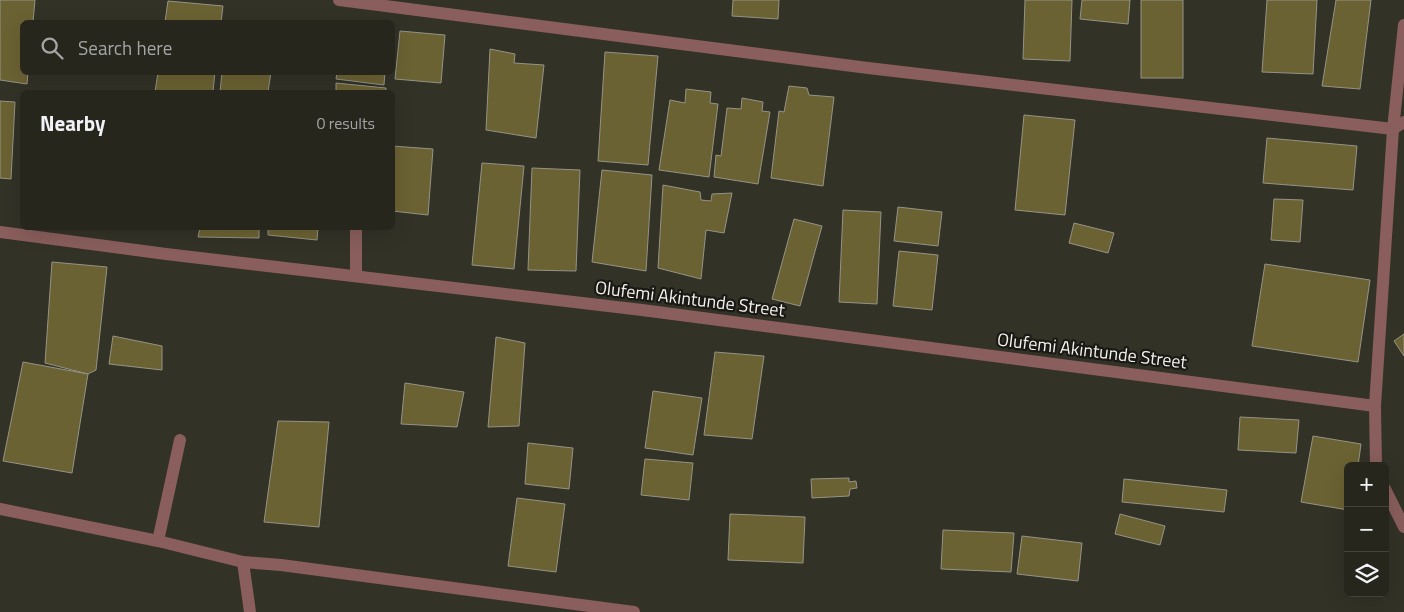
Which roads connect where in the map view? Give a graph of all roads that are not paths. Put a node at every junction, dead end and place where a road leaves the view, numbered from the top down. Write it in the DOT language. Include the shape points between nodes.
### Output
graph roads {
  1 [pos="339,0"];
  2 [pos="1404,25"];
  3 [pos="1404,122"];
  4 [pos="1393,130"];
  5 [pos="356,230"];
  6 [pos="0,232"];
  7 [pos="356,276"];
  8 [pos="1375,406"];
  9 [pos="180,440"];
  10 [pos="1376,462"];
  11 [pos="1389,497"];
  12 [pos="0,509"];
  13 [pos="1404,527"];
  14 [pos="158,541"];
  15 [pos="243,562"];
  16 [pos="250,612"];
  17 [pos="634,612"];
  1 -- 4 [label="street" via="868,68"];
  2 -- 4 [label="street"];
  3 -- 4 [label="street"];
  4 -- 8 [label="street"];
  5 -- 7 [label="street"];
  6 -- 7 [label="street, Olufemi Akintunde Street"];
  7 -- 8 [label="street, Olufemi Akintunde Street" via="662,312"];
  8 -- 10 [label="street"];
  9 -- 14 [label="street"];
  11 -- 13 [label="street"];
  12 -- 14 [label="street"];
  14 -- 15 [label="street"];
  15 -- 16 [label="street"];
  15 -- 17 [label="street"];
}
